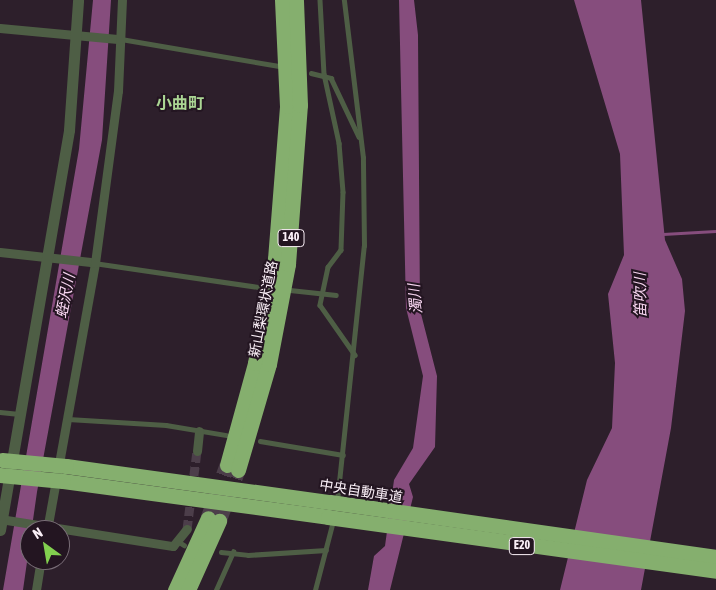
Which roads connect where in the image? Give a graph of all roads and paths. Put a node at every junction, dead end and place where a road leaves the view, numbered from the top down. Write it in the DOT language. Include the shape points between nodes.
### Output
graph roads {
  1 [pos="78,0"];
  2 [pos="122,0"];
  3 [pos="282,0"];
  4 [pos="296,0"];
  5 [pos="320,0"];
  6 [pos="344,0"];
  7 [pos="0,28"];
  8 [pos="79,36"];
  9 [pos="119,39"];
  10 [pos="279,66"];
  11 [pos="311,73"];
  12 [pos="324,74"];
  13 [pos="360,139"];
  14 [pos="0,252"];
  15 [pos="52,257"];
  16 [pos="92,263"];
  17 [pos="258,288"];
  18 [pos="290,290"];
  19 [pos="320,293"];
  20 [pos="336,295"];
  21 [pos="355,354"];
  22 [pos="0,412"];
  23 [pos="22,414"];
  24 [pos="66,418"];
  25 [pos="199,431"];
  26 [pos="226,435"];
  27 [pos="260,441"];
  28 [pos="197,451"];
  29 [pos="343,455"];
  30 [pos="1,460"];
  31 [pos="65,473"];
  32 [pos="0,475"];
  33 [pos="329,510"];
  34 [pos="47,520"];
  35 [pos="2,522"];
  36 [pos="20,524"];
  37 [pos="187,529"];
  38 [pos="70,531"];
  39 [pos="326,550"];
  40 [pos="221,552"];
  41 [pos="233,552"];
  42 [pos="716,557"];
  43 [pos="39,570"];
  44 [pos="716,571"];
  45 [pos="36,590"];
  46 [pos="175,590"];
  47 [pos="188,590"];
  48 [pos="216,590"];
  49 [pos="315,590"];
  1 -- 8 [label="street"];
  2 -- 9 [label="street"];
  3 -- 4 [label="highway, 新山梨環状道路 / 140" via="287,106 275,259 232,467 269,364 288,264 300,105"];
  5 -- 12 [label="lane"];
  6 -- 13 [label="lane"];
  7 -- 8 [label="street"];
  8 -- 9 [label="street"];
  8 -- 15 [label="street"];
  9 -- 10 [label="lane"];
  9 -- 16 [label="street"];
  11 -- 12 [label="lane"];
  12 -- 13 [label="lane" via="331,78"];
  12 -- 19 [label="lane" via="339,143 341,250 328,267"];
  13 -- 21 [label="lane" via="364,246"];
  14 -- 15 [label="street"];
  15 -- 16 [label="street"];
  15 -- 23 [label="street"];
  16 -- 17 [label="lane"];
  16 -- 24 [label="street"];
  18 -- 19 [label="lane"];
  19 -- 20 [label="lane"];
  19 -- 21 [label="lane" via="322,312"];
  21 -- 29 [label="lane"];
  22 -- 23 [label="lane"];
  23 -- 35 [label="street"];
  24 -- 25 [label="lane"];
  24 -- 34 [label="street"];
  25 -- 26 [label="lane"];
  25 -- 28 [label="street"];
  27 -- 29 [label="lane"];
  29 -- 39 [label="lane"];
  30 -- 31 [label="highway, 中央自動車道 / E20, bridge"];
  31 -- 32 [label="highway, 中央自動車道 / E20, bridge"];
  31 -- 33 [label="highway, 中央自動車道 / E20"];
  33 -- 42 [label="highway, 中央自動車道 / E20, bridge"];
  33 -- 44 [label="highway, 中央自動車道 / E20, bridge"];
  35 -- 36 [label="street"];
  37 -- 38 [label="street" via="181,544 173,546"];
  39 -- 41 [label="lane"];
  39 -- 49 [label="lane"];
  40 -- 41 [label="lane"];
  41 -- 48 [label="lane"];
  43 -- 45 [label="street"];
  46 -- 47 [label="highway" via="214,520"];
}
